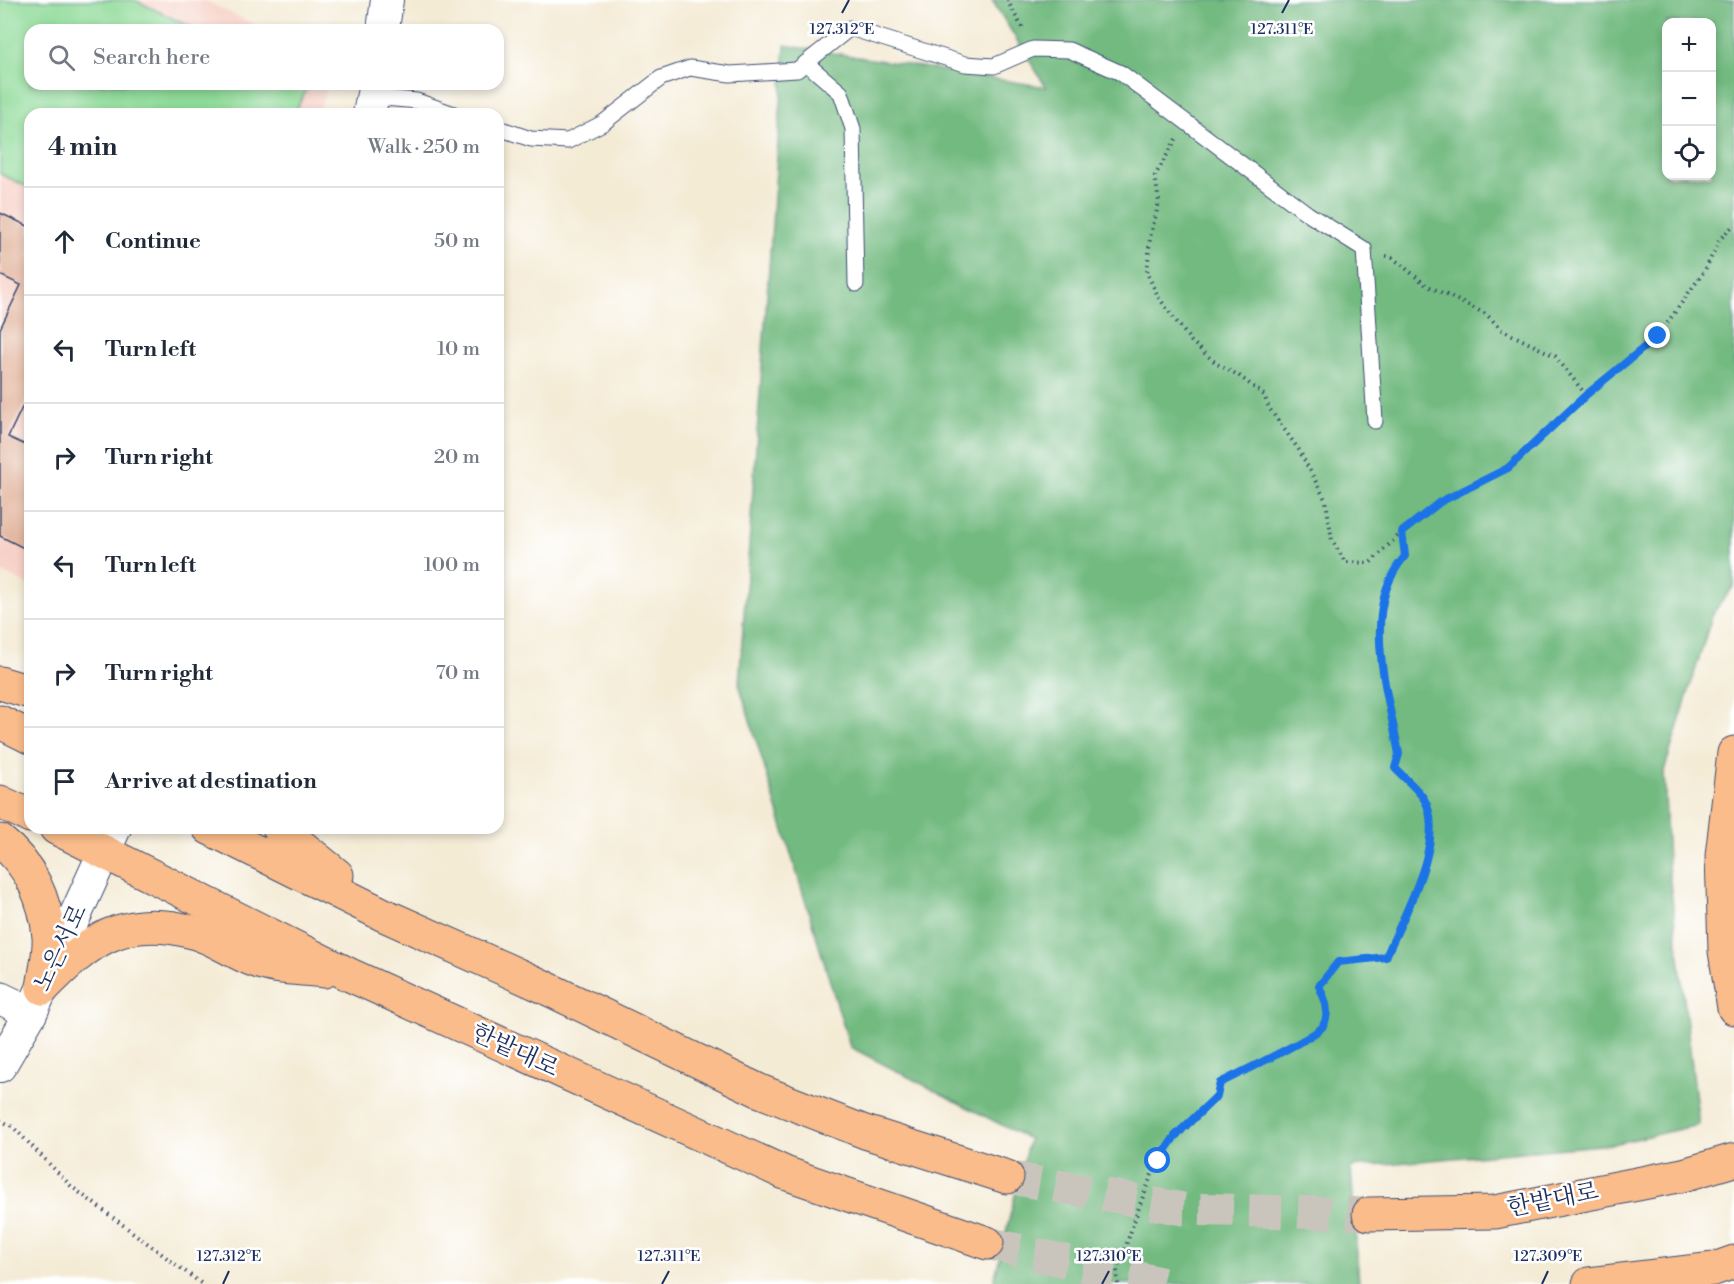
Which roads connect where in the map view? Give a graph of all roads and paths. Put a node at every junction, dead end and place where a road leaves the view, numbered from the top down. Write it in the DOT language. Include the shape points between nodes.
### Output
graph roads {
  1 [pos="387,0"];
  2 [pos="1007,0"];
  3 [pos="384,24"];
  4 [pos="1033,49"];
  5 [pos="806,63"];
  6 [pos="372,98"];
  7 [pos="437,108"];
  8 [pos="1186,120"];
  9 [pos="504,131"];
  10 [pos="1734,225"];
  11 [pos="1364,249"];
  12 [pos="856,284"];
  13 [pos="1586,395"];
  14 [pos="1375,421"];
  15 [pos="1402,532"];
  16 [pos="0,683"];
  17 [pos="24,690"];
  18 [pos="0,722"];
  19 [pos="24,735"];
  20 [pos="1734,753"];
  21 [pos="0,802"];
  22 [pos="24,813"];
  23 [pos="83,834"];
  24 [pos="222,834"];
  25 [pos="286,834"];
  26 [pos="110,840"];
  27 [pos="0,841"];
  28 [pos="384,915"];
  29 [pos="350,975"];
  30 [pos="0,998"];
  31 [pos="37,1000"];
  32 [pos="1734,1008"];
  33 [pos="0,1066"];
  34 [pos="0,1120"];
  35 [pos="1734,1161"];
  36 [pos="1007,1177"];
  37 [pos="1369,1214"];
  38 [pos="987,1243"];
  39 [pos="1734,1262"];
  40 [pos="202,1284"];
  41 [pos="1118,1284"];
  42 [pos="1589,1284"];
  1 -- 3 [label="street"];
  2 -- 4 [label="path"];
  4 -- 5 [label="lane" via="994,66 965,64 850,28"];
  4 -- 8 [label="lane" via="1069,50 1121,73"];
  5 -- 9 [label="lane" via="797,70 730,74 690,68 662,78 603,123 568,141 531,139"];
  5 -- 12 [label="lane" via="841,93 853,129"];
  6 -- 7 [label="lane" via="417,101"];
  8 -- 11 [label="lane" via="1308,214"];
  8 -- 15 [label="path" via="1155,176 1160,202 1150,238 1147,273 1158,298 1191,341 1217,364 1264,395 1326,501 1332,540 1345,562 1370,563"];
  10 -- 13 [label="path" via="1720,239 1704,270 1658,336"];
  11 -- 13 [label="path" via="1393,258 1426,285 1486,314 1502,330 1555,356"];
  11 -- 14 [label="lane"];
  13 -- 15 [label="path" via="1508,468 1440,502"];
  15 -- 41 [label="path" via="1405,556 1393,570 1381,602 1379,637 1399,754 1395,768 1424,800 1430,818 1430,849 1386,957 1338,962 1319,986 1328,1004 1323,1026 1307,1040 1220,1083 1217,1096 1175,1136 1154,1172 1118,1270"];
  16 -- 17 [label="main road"];
  18 -- 19 [label="main road"];
  20 -- 32 [label="main road" via="1722,856 1725,951"];
  21 -- 22 [label="main road"];
  23 -- 26 [label="main road, 한밭대로"];
  24 -- 28 [label="main road"];
  25 -- 28 [label="main road"];
  26 -- 29 [label="main road, 한밭대로"];
  26 -- 31 [label="street, 노은서로"];
  27 -- 31 [label="main road" via="14,851 39,890 49,939"];
  28 -- 36 [label="main road" via="760,1091 865,1132"];
  29 -- 31 [label="main road" via="258,962 194,932 156,926 131,928 77,953"];
  29 -- 38 [label="main road, 한밭대로" via="785,1173"];
  30 -- 31 [label="street"];
  31 -- 33 [label="street, 노은서로"];
  34 -- 40 [label="path" via="13,1127 72,1187"];
  35 -- 37 [label="main road, 한밭대로" via="1683,1175 1495,1212"];
  39 -- 42 [label="main road" via="1714,1269"];
}
